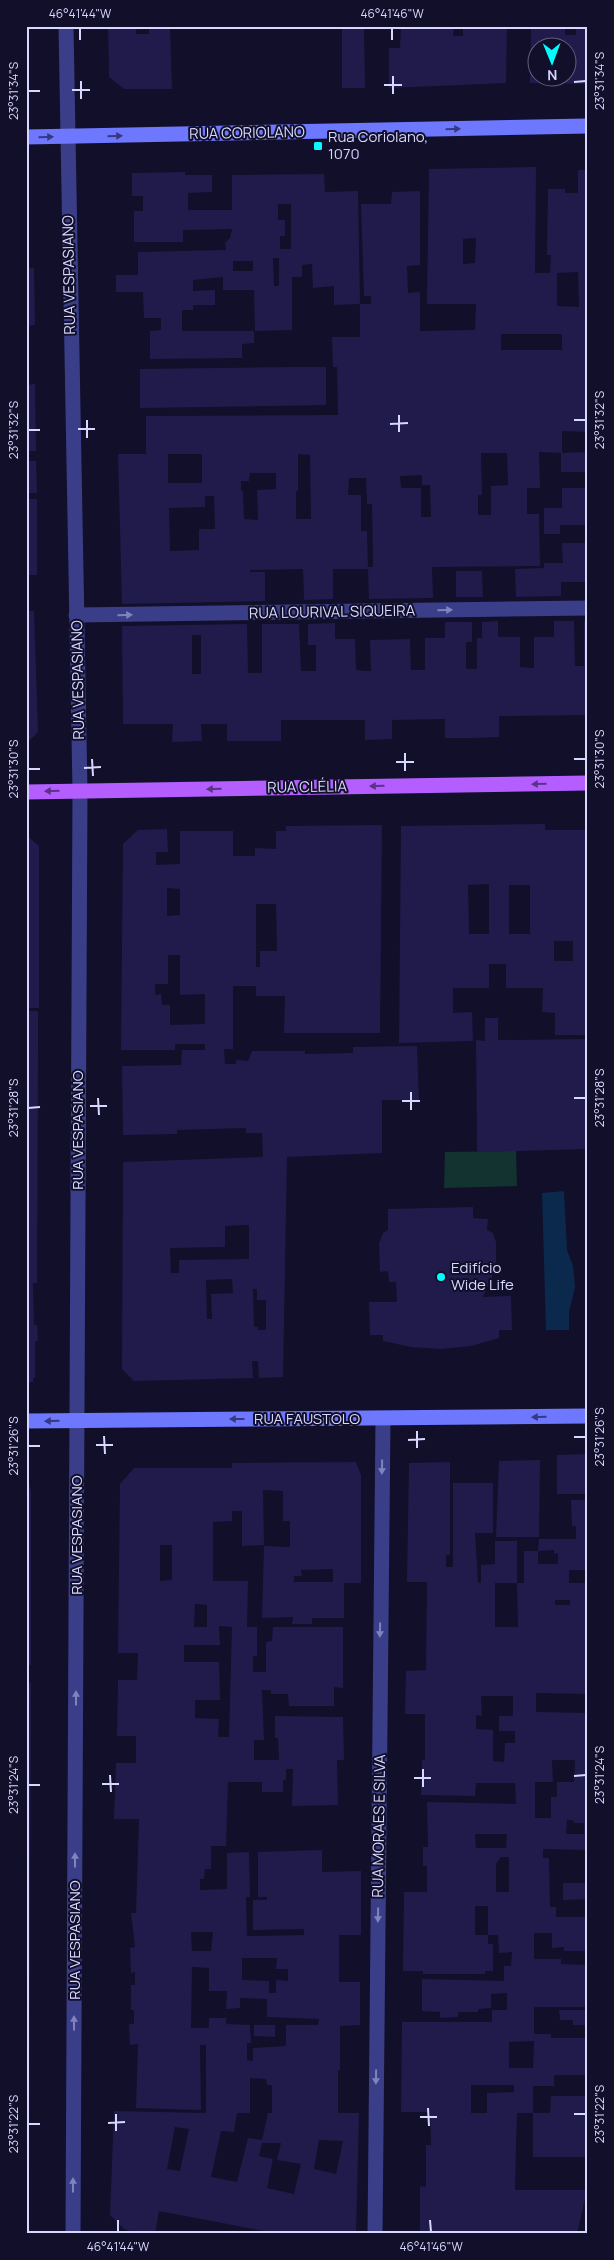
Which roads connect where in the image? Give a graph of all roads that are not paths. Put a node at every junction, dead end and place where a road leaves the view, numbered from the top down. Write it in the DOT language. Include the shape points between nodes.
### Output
graph roads {
  1 [pos="66,26"];
  2 [pos="588,126"];
  3 [pos="26,137"];
  4 [pos="67,137"];
  5 [pos="588,608"];
  6 [pos="76,615"];
  7 [pos="588,783"];
  8 [pos="80,791"];
  9 [pos="26,792"];
  10 [pos="588,1416"];
  11 [pos="383,1419"];
  12 [pos="78,1420"];
  13 [pos="26,1421"];
  14 [pos="73,2234"];
  15 [pos="375,2234"];
  1 -- 4 [label="street, RUA VESPASIANO"];
  4 -- 2 [label="street, RUA CORIOLANO, one-way"];
  3 -- 4 [label="street, RUA CORIOLANO, one-way"];
  4 -- 6 [label="street, RUA VESPASIANO"];
  6 -- 5 [label="street, RUA LOURIVAL SIQUEIRA, one-way"];
  6 -- 8 [label="street, RUA VESPASIANO"];
  7 -- 8 [label="main road, RUA CLÉLIA, one-way"];
  8 -- 9 [label="main road, RUA CLÉLIA, one-way"];
  8 -- 12 [label="street, RUA VESPASIANO"];
  10 -- 11 [label="street, RUA FAUSTOLO, one-way"];
  11 -- 12 [label="street, RUA FAUSTOLO, one-way"];
  11 -- 15 [label="street, RUA MORAES E SILVA, one-way"];
  12 -- 13 [label="street, RUA FAUSTOLO, one-way"];
  14 -- 12 [label="street, RUA VESPASIANO, one-way"];
}
